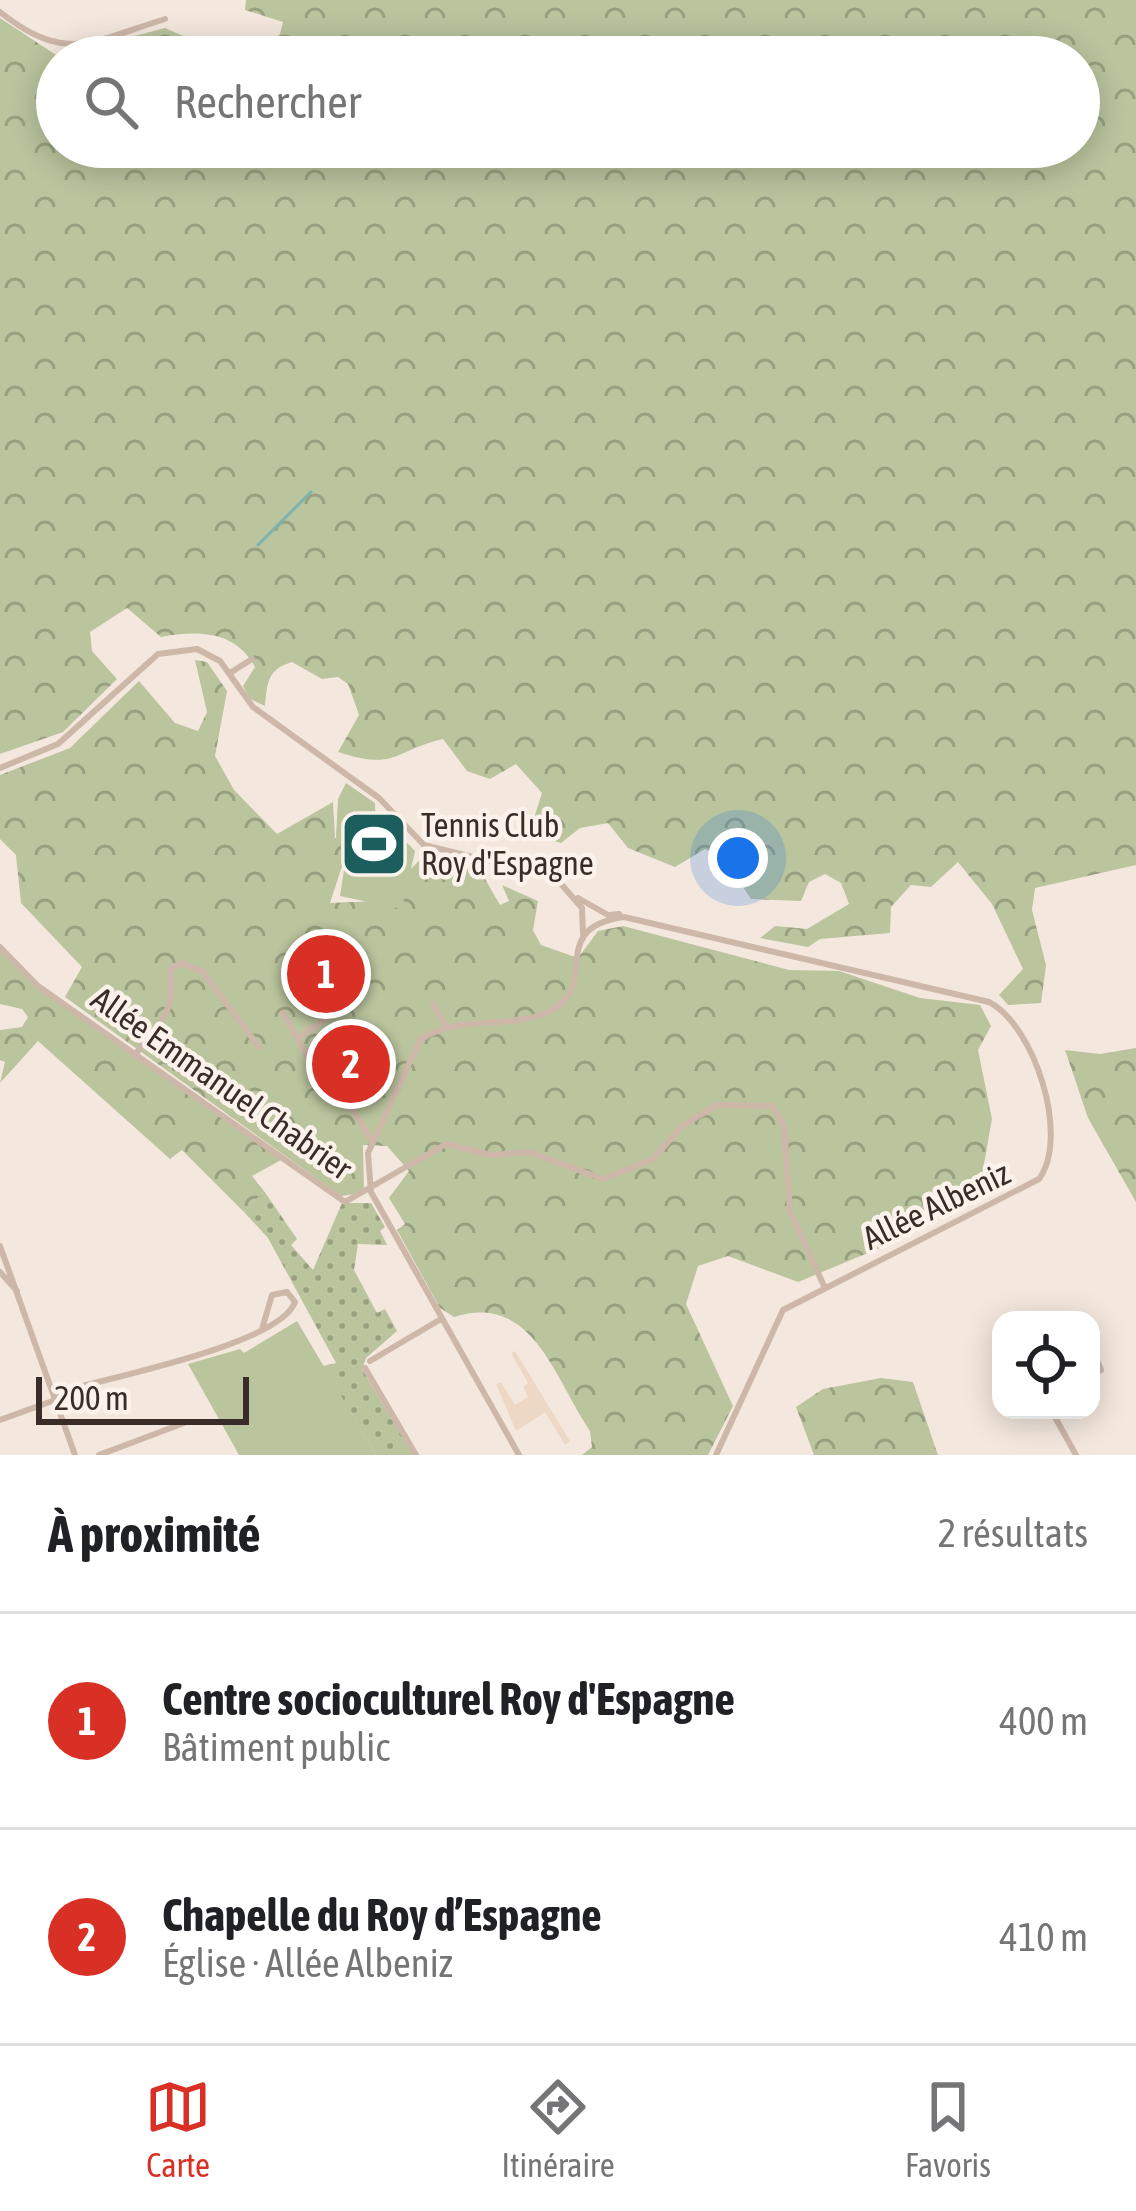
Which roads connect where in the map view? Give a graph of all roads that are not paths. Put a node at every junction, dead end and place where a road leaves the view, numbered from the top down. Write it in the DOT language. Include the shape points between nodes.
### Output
graph roads {
  1 [pos="0,12"];
  2 [pos="165,19"];
  3 [pos="110,36"];
  4 [pos="36,37"];
  5 [pos="252,659"];
  6 [pos="230,673"];
  7 [pos="0,768"];
  8 [pos="574,896"];
  9 [pos="608,915"];
  10 [pos="637,917"];
  11 [pos="601,924"];
  12 [pos="583,935"];
  13 [pos="0,947"];
  14 [pos="303,976"];
  15 [pos="433,1003"];
  16 [pos="283,1012"];
  17 [pos="446,1028"];
  18 [pos="298,1038"];
  19 [pos="259,1047"];
  20 [pos="134,1056"];
  21 [pos="372,1142"];
  22 [pos="370,1192"];
  23 [pos="0,1246"];
  24 [pos="2,1267"];
  25 [pos="824,1286"];
  26 [pos="441,1319"];
  27 [pos="262,1329"];
  28 [pos="57,1396"];
  29 [pos="1056,1419"];
  30 [pos="0,1420"];
  31 [pos="184,1424"];
  32 [pos="75,1455"];
  33 [pos="99,1455"];
  34 [pos="416,1455"];
  35 [pos="519,1455"];
  36 [pos="716,1455"];
  37 [pos="1076,1455"];
  1 -- 4 [label="street"];
  2 -- 3 [label="street"];
  5 -- 6 [label="street"];
  6 -- 7 [label="street" via="197,649 164,650 58,744"];
  6 -- 8 [label="street" via="254,707 379,798 424,845 543,871"];
  8 -- 9 [label="street"];
  8 -- 12 [label="street" via="585,915"];
  9 -- 10 [label="street"];
  9 -- 11 [label="street, Allée Albeniz"];
  10 -- 11 [label="street, Allée Albeniz"];
  10 -- 25 [label="street, Allée Albeniz" via="982,1000 1007,1013 1035,1054 1050,1154 1039,1179"];
  11 -- 12 [label="street, Allée Albeniz"];
  12 -- 17 [label="street" via="572,988 556,1008"];
  13 -- 20 [label="street, Allée Emmanuel Chabrier" via="38,986"];
  14 -- 18 [label="street" via="330,1011"];
  15 -- 17 [label="street"];
  16 -- 18 [label="street"];
  17 -- 21 [label="street" via="416,1044"];
  18 -- 21 [label="street"];
  19 -- 20 [label="street" via="203,972 182,963 170,969 168,1009"];
  20 -- 22 [label="street, Allée Emmanuel Chabrier" via="340,1199"];
  21 -- 22 [label="street"];
  22 -- 25 [label="street, Allée Emmanuel Chabrier" via="446,1144 490,1155 529,1153 603,1180 653,1159 682,1126 717,1105 766,1104 783,1120 790,1211"];
  22 -- 26 [label="street"];
  23 -- 24 [label="street"];
  24 -- 28 [label="street"];
  25 -- 36 [label="street, Allée Albeniz" via="783,1310"];
  26 -- 34 [label="street" via="368,1365"];
  26 -- 35 [label="street"];
  27 -- 27 [label="street" via="294,1307 287,1292 272,1295"];
  27 -- 28 [label="street"];
  28 -- 30 [label="street"];
  28 -- 32 [label="street"];
  29 -- 37 [label="street"];
  31 -- 33 [label="street"];
}
